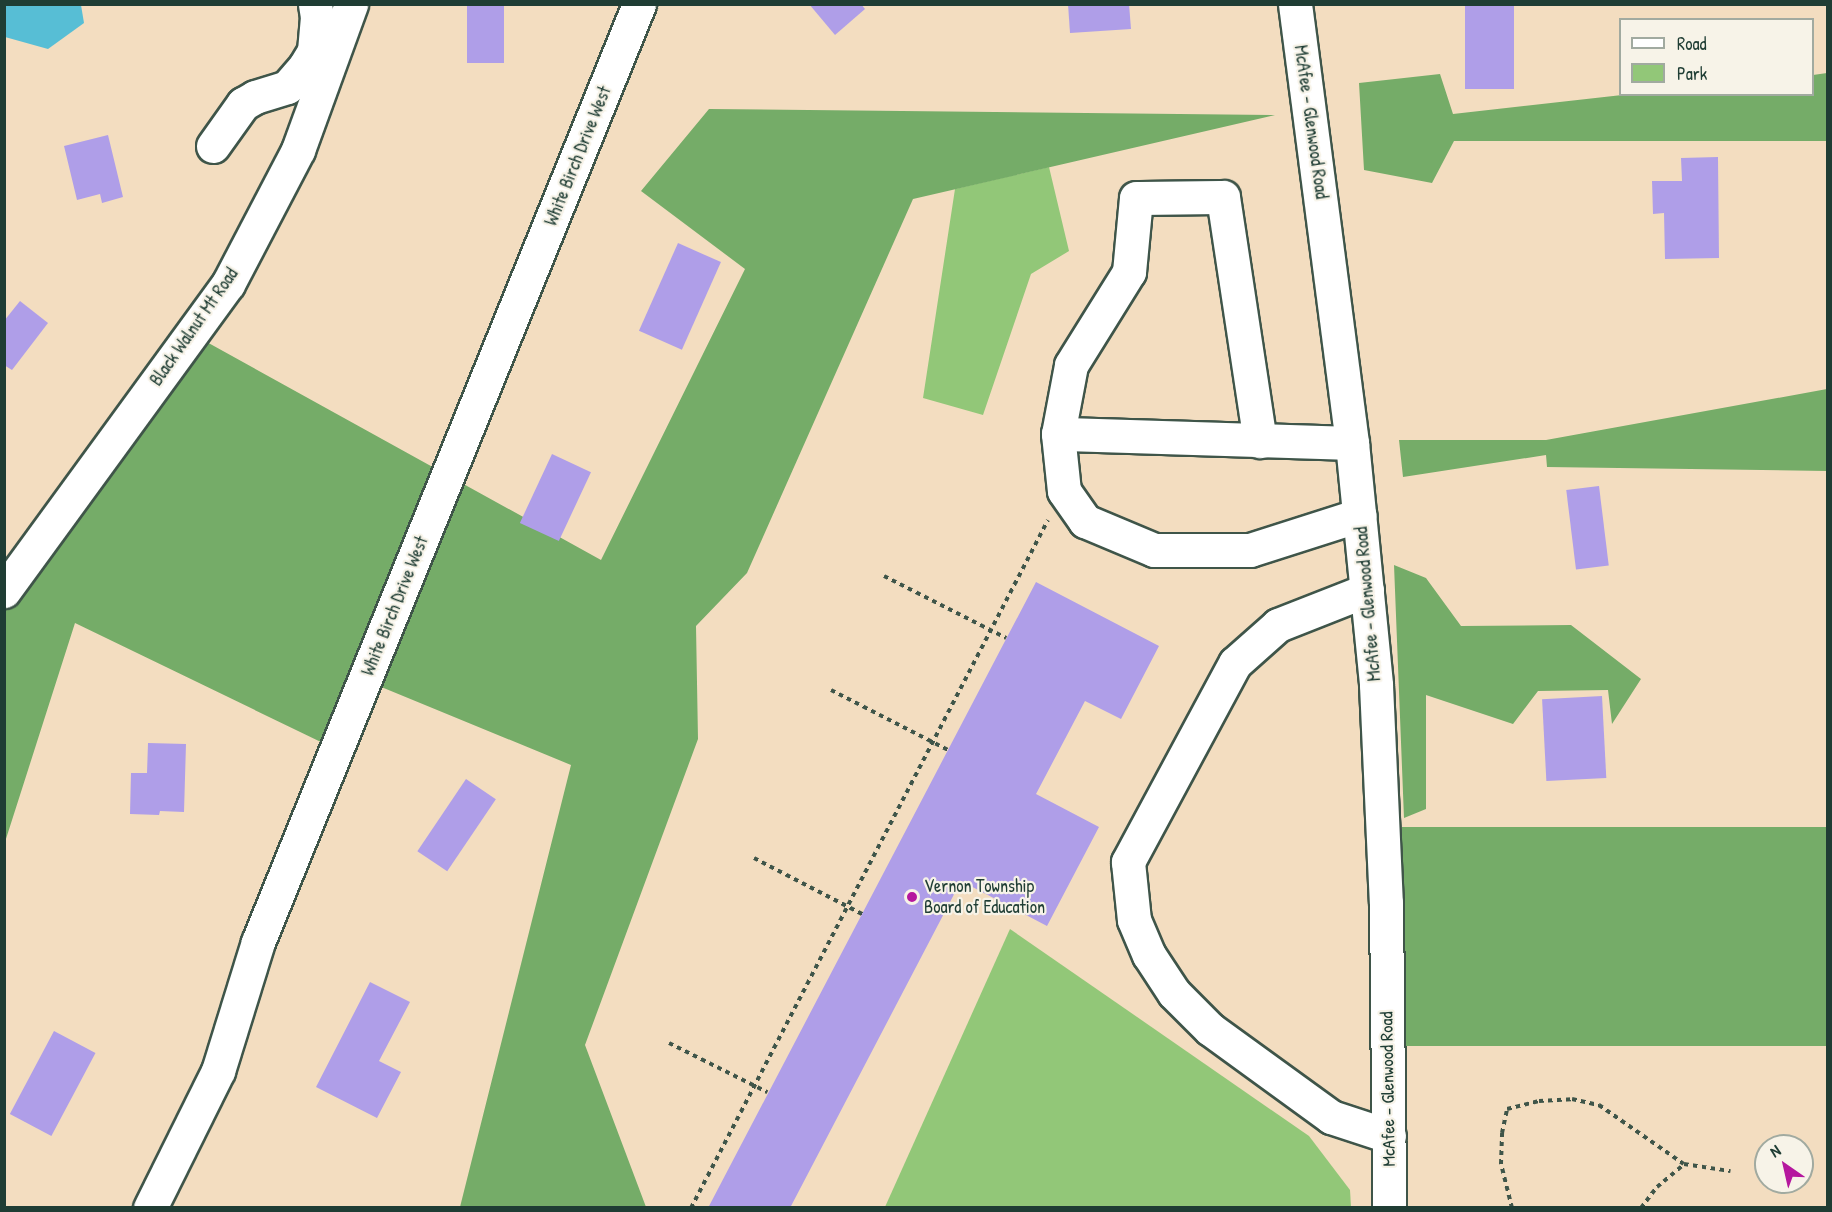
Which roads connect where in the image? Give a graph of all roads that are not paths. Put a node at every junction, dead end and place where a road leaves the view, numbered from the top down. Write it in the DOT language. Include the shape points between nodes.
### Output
graph roads {
  1 [pos="315,4"];
  2 [pos="351,4"];
  3 [pos="639,4"];
  4 [pos="1294,4"];
  5 [pos="213,146"];
  6 [pos="1058,434"];
  7 [pos="1260,441"];
  8 [pos="1352,443"];
  9 [pos="1360,515"];
  10 [pos="1367,590"];
  11 [pos="4,591"];
  12 [pos="1389,1136"];
  13 [pos="150,1208"];
  14 [pos="1389,1208"];
  1 -- 5 [label="street" via="314,51 305,66 287,87 243,104"];
  2 -- 11 [label="street, Black Walnut Mt Road" via="298,150 228,284"];
  3 -- 13 [label="street, White Birch Drive West" via="258,942 218,1071"];
  4 -- 8 [label="street, McAfee - Glenwood Road"];
  6 -- 7 [label="street"];
  6 -- 7 [label="street" via="1071,365 1130,272 1136,198 1223,197"];
  6 -- 9 [label="street" via="1064,491 1085,521 1154,550 1250,550"];
  7 -- 8 [label="street"];
  8 -- 9 [label="street, McAfee - Glenwood Road"];
  9 -- 10 [label="street, McAfee - Glenwood Road"];
  10 -- 12 [label="street, McAfee - Glenwood Road" via="1376,685 1386,903"];
  10 -- 12 [label="street" via="1278,625 1235,663 1128,862 1134,920 1149,955 1173,993 1210,1029 1331,1117"];
  12 -- 14 [label="street, McAfee - Glenwood Road"];
}
